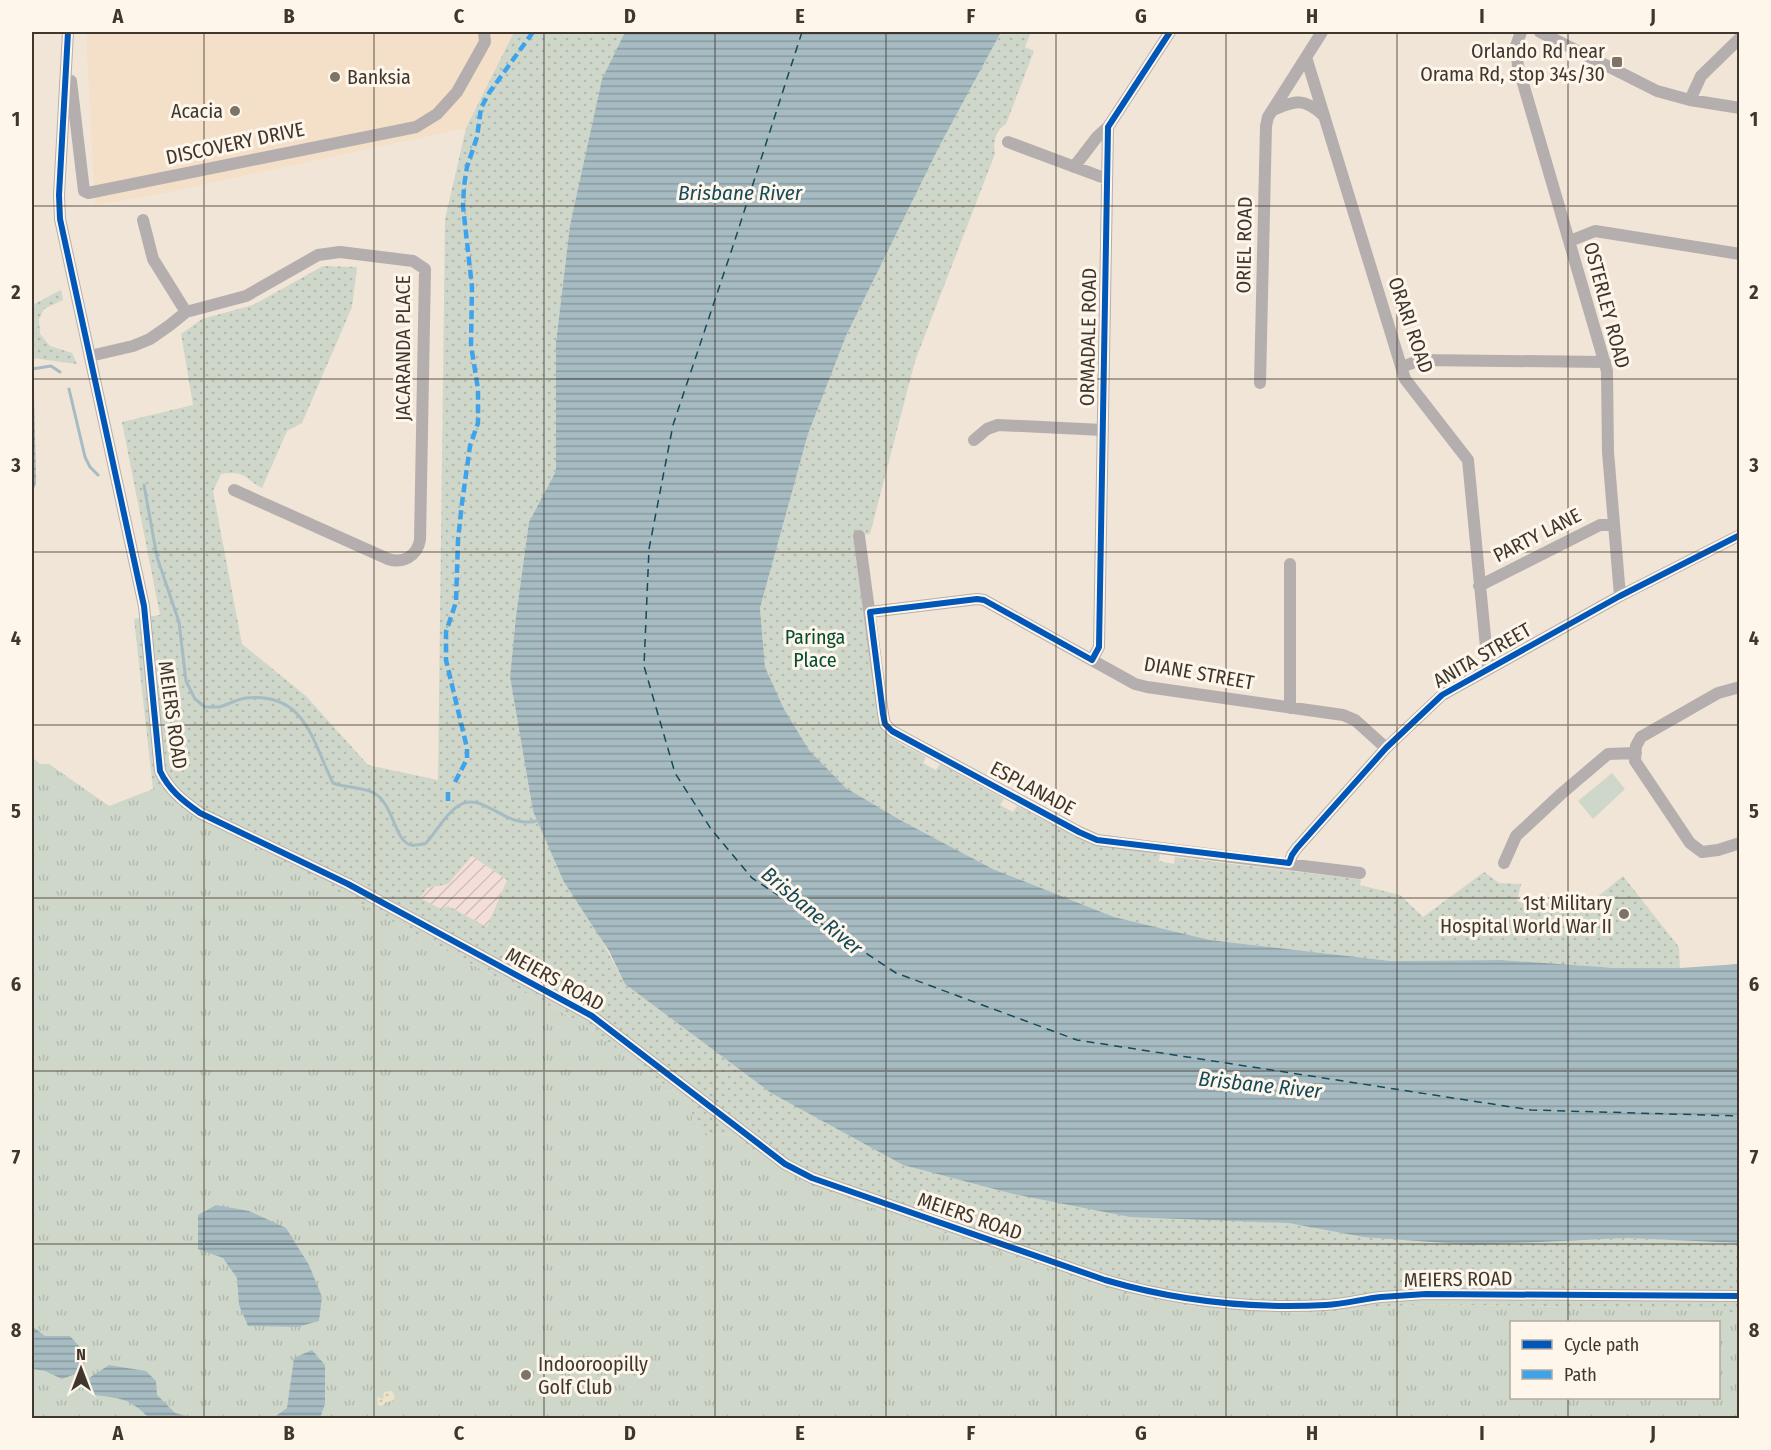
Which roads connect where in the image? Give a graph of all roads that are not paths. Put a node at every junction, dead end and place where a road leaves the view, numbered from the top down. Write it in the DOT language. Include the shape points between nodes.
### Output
graph roads {
  1 [pos="68,32"];
  2 [pos="484,32"];
  3 [pos="1170,32"];
  4 [pos="1322,32"];
  5 [pos="1521,32"];
  6 [pos="1540,32"];
  7 [pos="1740,39"];
  8 [pos="67,47"];
  9 [pos="1306,57"];
  10 [pos="1690,100"];
  11 [pos="1740,108"];
  12 [pos="1273,110"];
  13 [pos="1324,116"];
  14 [pos="1108,127"];
  15 [pos="1008,142"];
  16 [pos="1074,167"];
  17 [pos="1107,179"];
  18 [pos="143,220"];
  19 [pos="1570,241"];
  20 [pos="1740,254"];
  21 [pos="186,312"];
  22 [pos="90,356"];
  23 [pos="1605,362"];
  24 [pos="1402,367"];
  25 [pos="1260,383"];
  26 [pos="1103,430"];
  27 [pos="974,440"];
  28 [pos="234,490"];
  29 [pos="1614,525"];
  30 [pos="1740,535"];
  31 [pos="859,536"];
  32 [pos="1290,564"];
  33 [pos="1479,586"];
  34 [pos="1620,596"];
  35 [pos="870,612"];
  36 [pos="1092,660"];
  37 [pos="1488,668"];
  38 [pos="1740,687"];
  39 [pos="1290,708"];
  40 [pos="1386,748"];
  41 [pos="1636,753"];
  42 [pos="1740,843"];
  43 [pos="1289,863"];
  44 [pos="1504,863"];
  45 [pos="1360,873"];
  46 [pos="1740,1296"];
  1 -- 8 [label="street, MEIERS ROAD"];
  2 -- 8 [label="street, DISCOVERY DRIVE" via="485,42 457,92 437,114 416,127 88,193 84,191"];
  3 -- 14 [label="street"];
  4 -- 9 [label="street, ORIEL ROAD"];
  5 -- 19 [label="street, OSTERLEY ROAD" via="1516,46 1518,66"];
  6 -- 10 [label="street" via="1639,83"];
  7 -- 10 [label="street" via="1701,76"];
  8 -- 22 [label="street, MEIERS ROAD" via="59,195 64,239"];
  9 -- 12 [label="street, ORIEL ROAD"];
  9 -- 13 [label="street, ORARI ROAD"];
  10 -- 11 [label="street"];
  12 -- 13 [label="street" via="1300,101 1311,104"];
  12 -- 25 [label="street, ORIEL ROAD" via="1266,126"];
  13 -- 24 [label="street, ORARI ROAD"];
  14 -- 16 [label="street"];
  14 -- 17 [label="street, ORMADALE ROAD"];
  15 -- 16 [label="street"];
  16 -- 17 [label="street"];
  17 -- 26 [label="street, ORMADALE ROAD"];
  18 -- 21 [label="street" via="153,259"];
  19 -- 20 [label="street" via="1595,231"];
  19 -- 23 [label="street, OSTERLEY ROAD"];
  21 -- 22 [label="street, JACARANDA PLACE" via="150,339"];
  21 -- 28 [label="street, JACARANDA PLACE" via="246,296 311,258 328,253 413,261 425,268 420,540 413,554 402,560 388,559"];
  22 -- 46 [label="street, MEIERS ROAD" via="144,606 160,771 172,791 200,813 348,884 592,1017 785,1164 832,1187 1105,1280 1213,1303 1328,1305 1426,1294"];
  23 -- 24 [label="street" via="1420,360"];
  23 -- 29 [label="street, OSTERLEY ROAD"];
  24 -- 33 [label="street, ORARI ROAD" via="1405,379 1468,460"];
  26 -- 27 [label="street" via="998,425"];
  26 -- 36 [label="street, ORMADALE ROAD" via="1100,646"];
  29 -- 33 [label="street, PARTY LANE" via="1600,525"];
  29 -- 34 [label="street, OSTERLEY ROAD"];
  30 -- 34 [label="street, ANITA STREET"];
  31 -- 35 [label="street, ESPLANADE"];
  32 -- 39 [label="street"];
  33 -- 37 [label="street, ORARI ROAD"];
  34 -- 37 [label="street, ANITA STREET"];
  35 -- 36 [label="street, DIANE STREET" via="977,598"];
  35 -- 43 [label="street, ESPLANADE" via="883,714 892,731 1097,840"];
  36 -- 39 [label="street, DIANE STREET" via="1147,687"];
  37 -- 40 [label="street, ANITA STREET" via="1442,695"];
  38 -- 41 [label="street" via="1718,693 1641,737"];
  39 -- 40 [label="street, DIANE STREET" via="1355,720"];
  40 -- 43 [label="street, ANITA STREET" via="1297,848"];
  41 -- 42 [label="street" via="1635,761 1690,843 1702,852"];
  41 -- 44 [label="street" via="1608,754 1516,836"];
  43 -- 45 [label="street, ESPLANADE"];
}
